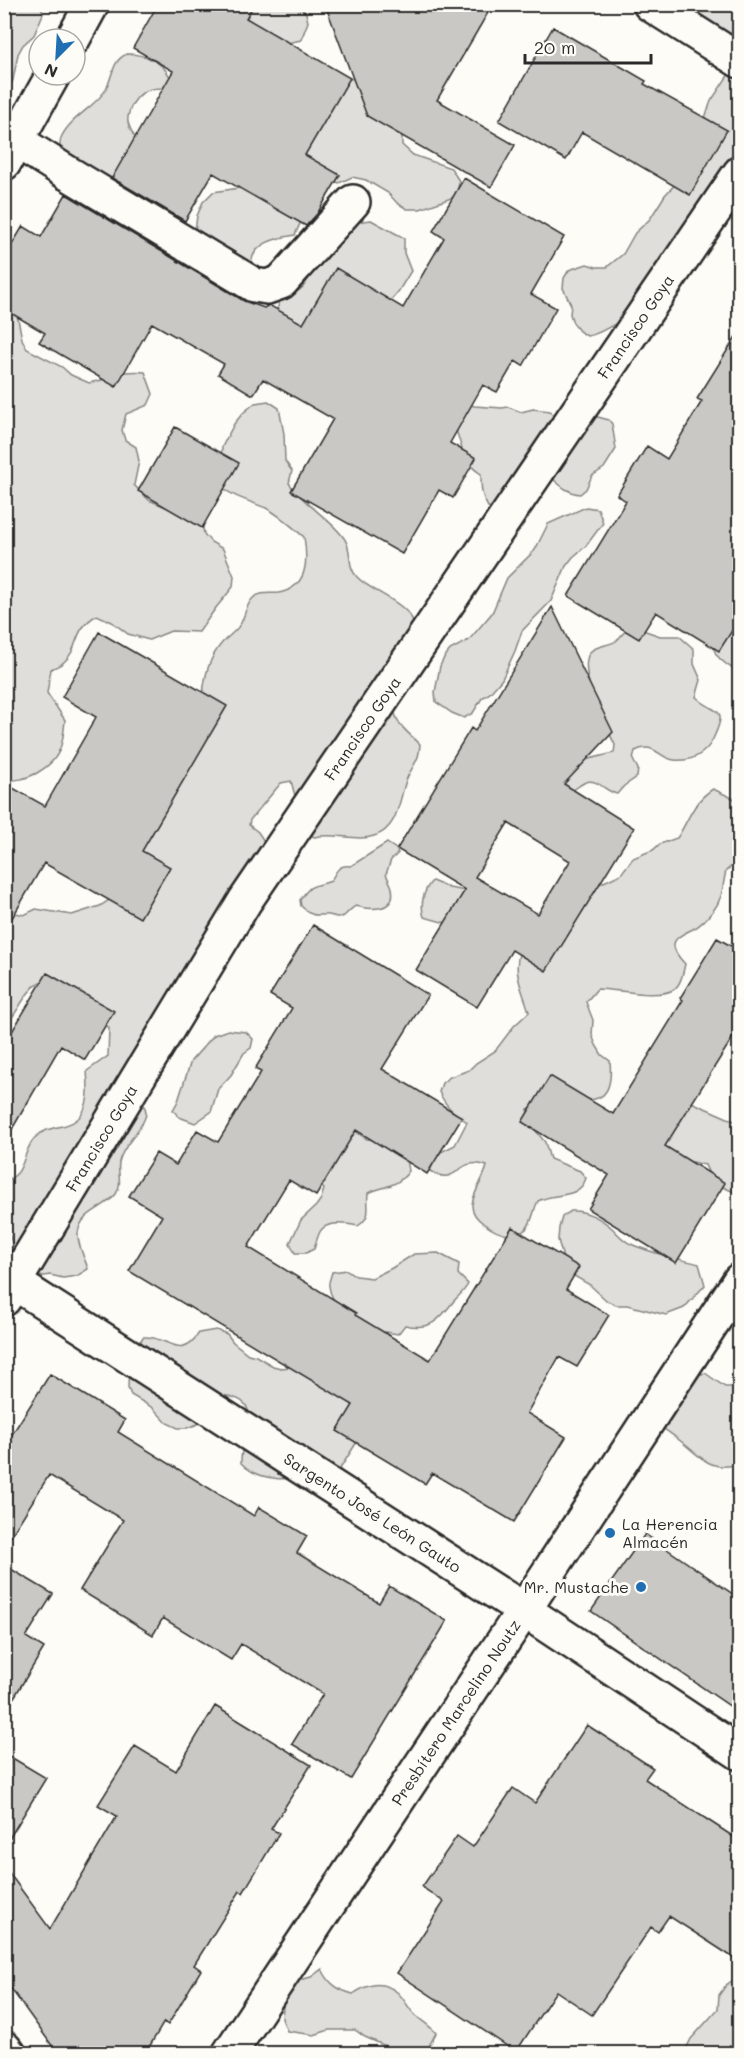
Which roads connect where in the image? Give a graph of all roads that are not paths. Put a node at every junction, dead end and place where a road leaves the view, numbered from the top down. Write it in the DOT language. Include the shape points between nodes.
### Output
graph roads {
  1 [pos="92,4"];
  2 [pos="650,4"];
  3 [pos="80,27"];
  4 [pos="740,61"];
  5 [pos="46,87"];
  6 [pos="11,152"];
  7 [pos="740,173"];
  8 [pos="353,202"];
  9 [pos="740,1280"];
  10 [pos="8,1286"];
  11 [pos="524,1610"];
  12 [pos="740,1753"];
  13 [pos="4,2048"];
  14 [pos="9,2054"];
  15 [pos="229,2054"];
  1 -- 3 [label="street"];
  2 -- 4 [label="street"];
  5 -- 6 [label="street"];
  6 -- 8 [label="street" via="66,172 254,285 267,287 281,282"];
  7 -- 10 [label="street, Francisco Goya" via="245,901"];
  9 -- 11 [label="street, Presbítero Marcelino Noutz"];
  10 -- 11 [label="street, Sargento José León Gauto"];
  11 -- 12 [label="street, Sargento José León Gauto"];
  11 -- 15 [label="street, Presbítero Marcelino Noutz"];
  13 -- 14 [label="street"];
}
